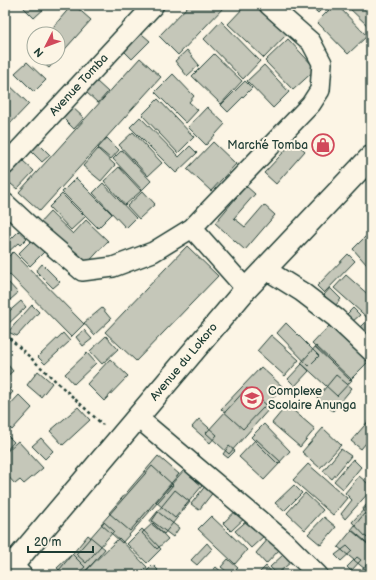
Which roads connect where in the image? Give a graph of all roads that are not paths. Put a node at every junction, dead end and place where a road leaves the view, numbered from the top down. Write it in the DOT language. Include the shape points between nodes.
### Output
graph roads {
  1 [pos="154,5"];
  2 [pos="269,5"];
  3 [pos="371,157"];
  4 [pos="5,165"];
  5 [pos="5,203"];
  6 [pos="192,228"];
  7 [pos="265,269"];
  8 [pos="246,289"];
  9 [pos="371,350"];
  10 [pos="137,417"];
  11 [pos="11,568"];
  12 [pos="318,575"];
  1 -- 4 [label="street, Avenue Tomba"];
  2 -- 6 [label="street" via="310,42 322,62 320,90 311,104"];
  3 -- 7 [label="street, Avenue du Lokoro"];
  5 -- 6 [label="street" via="82,271 113,267 153,252"];
  6 -- 8 [label="street"];
  7 -- 8 [label="street, Avenue du Lokoro"];
  7 -- 9 [label="street" via="314,301"];
  8 -- 10 [label="street, Avenue du Lokoro"];
  10 -- 11 [label="street, Avenue du Lokoro"];
  10 -- 12 [label="street" via="284,541"];
}
